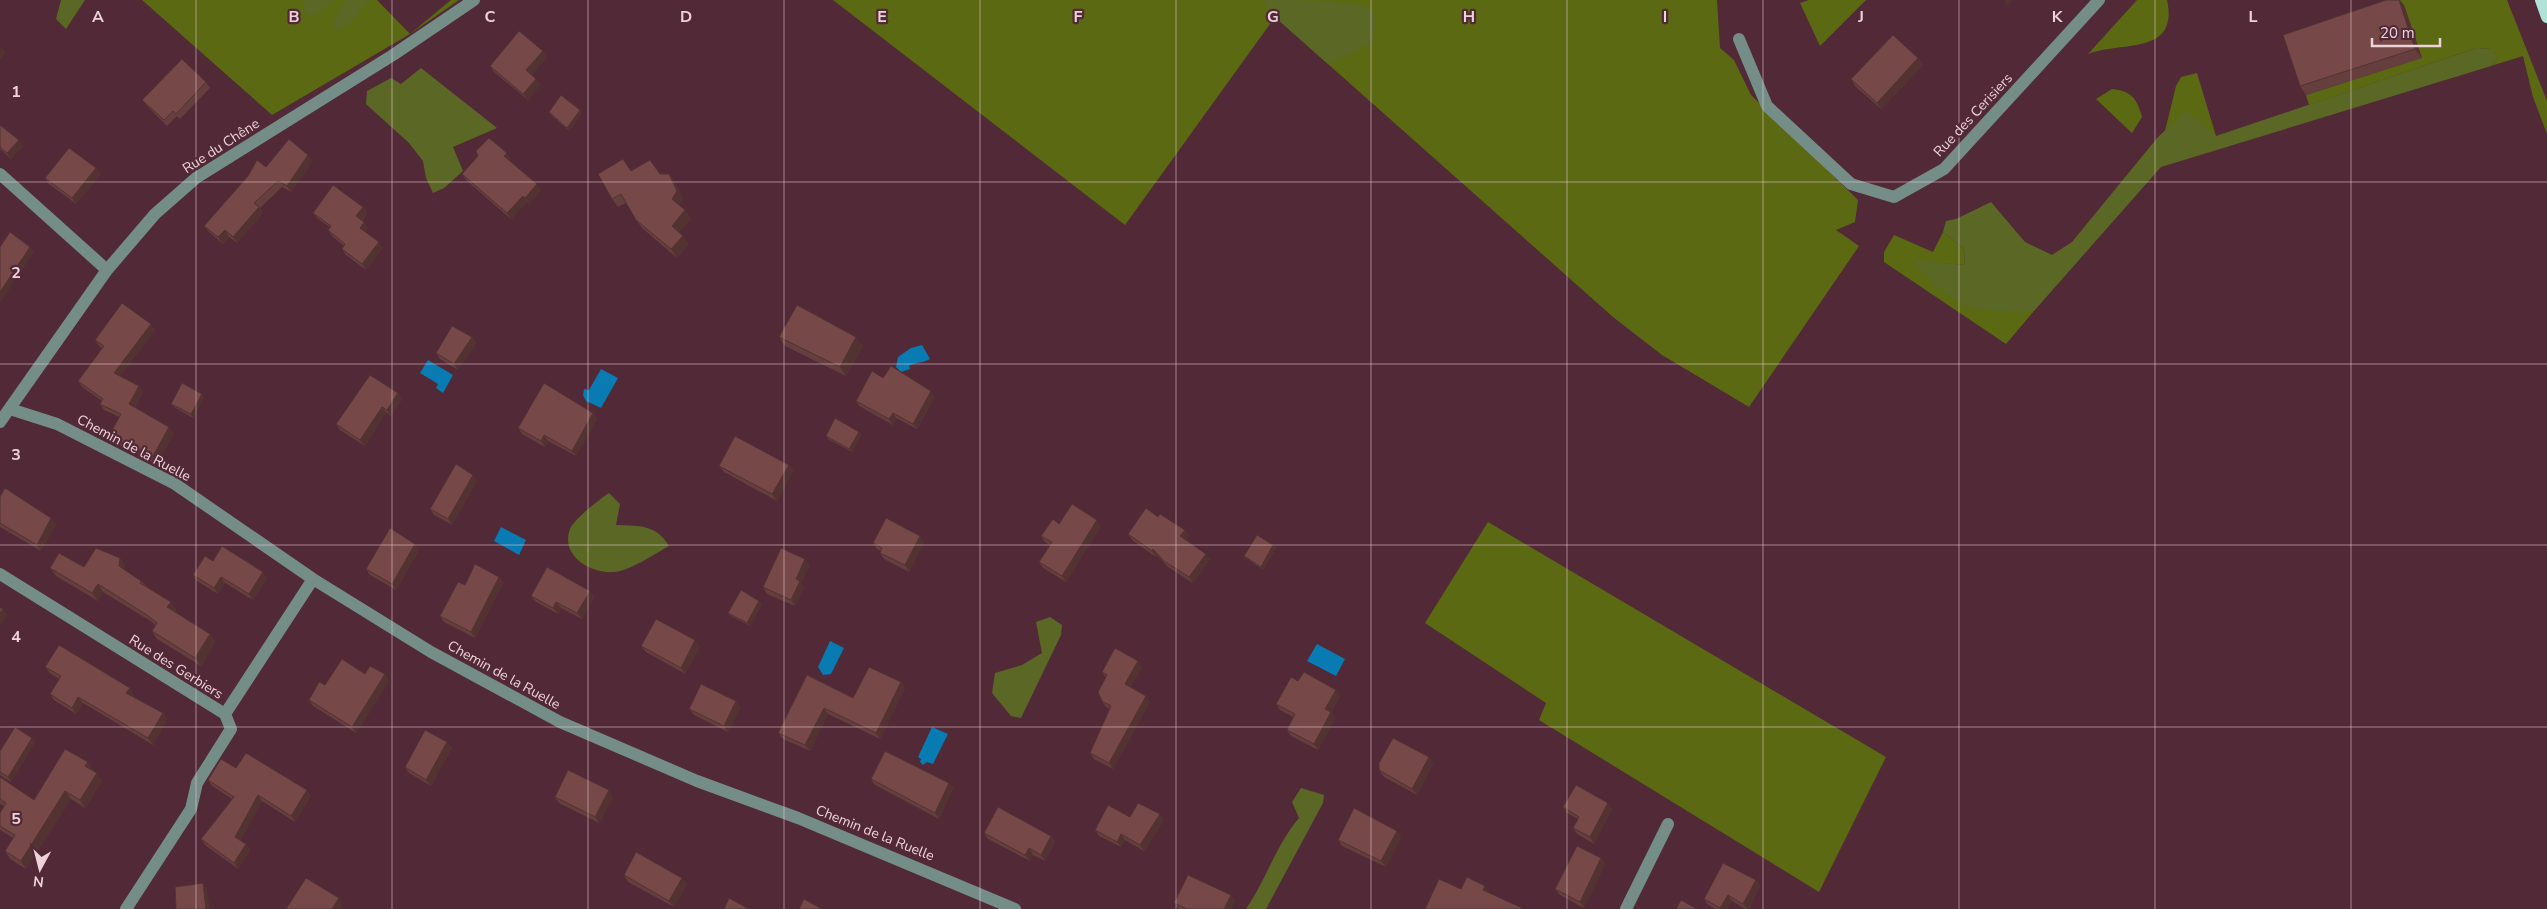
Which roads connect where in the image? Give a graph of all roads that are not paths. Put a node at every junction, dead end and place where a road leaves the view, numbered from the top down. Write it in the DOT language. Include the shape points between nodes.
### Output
graph roads {
  1 [pos="474,0"];
  2 [pos="2098,0"];
  3 [pos="2541,0"];
  4 [pos="2547,17"];
  5 [pos="1739,39"];
  6 [pos="0,174"];
  7 [pos="107,270"];
  8 [pos="10,409"];
  9 [pos="0,422"];
  10 [pos="0,574"];
  11 [pos="313,578"];
  12 [pos="225,714"];
  13 [pos="1668,824"];
  14 [pos="126,909"];
  15 [pos="1015,909"];
  16 [pos="1626,909"];
  1 -- 7 [label="street, Rue du Chêne" via="393,56 196,178 155,214"];
  2 -- 5 [label="street, Rue des Cerisiers" via="1944,169 1894,197 1851,184 1767,106"];
  3 -- 4 [label="main road"];
  6 -- 7 [label="street"];
  7 -- 8 [label="street, Rue du Chêne"];
  8 -- 9 [label="street, Rue du Chêne"];
  8 -- 11 [label="street, Chemin de la Ruelle" via="57,424 175,484"];
  10 -- 12 [label="street, Rue des Gerbiers"];
  11 -- 12 [label="street, Rue des Gerbiers"];
  11 -- 15 [label="street, Chemin de la Ruelle" via="431,652 560,722"];
  12 -- 14 [label="street" via="231,729 197,783 191,810"];
  13 -- 16 [label="street"];
}
